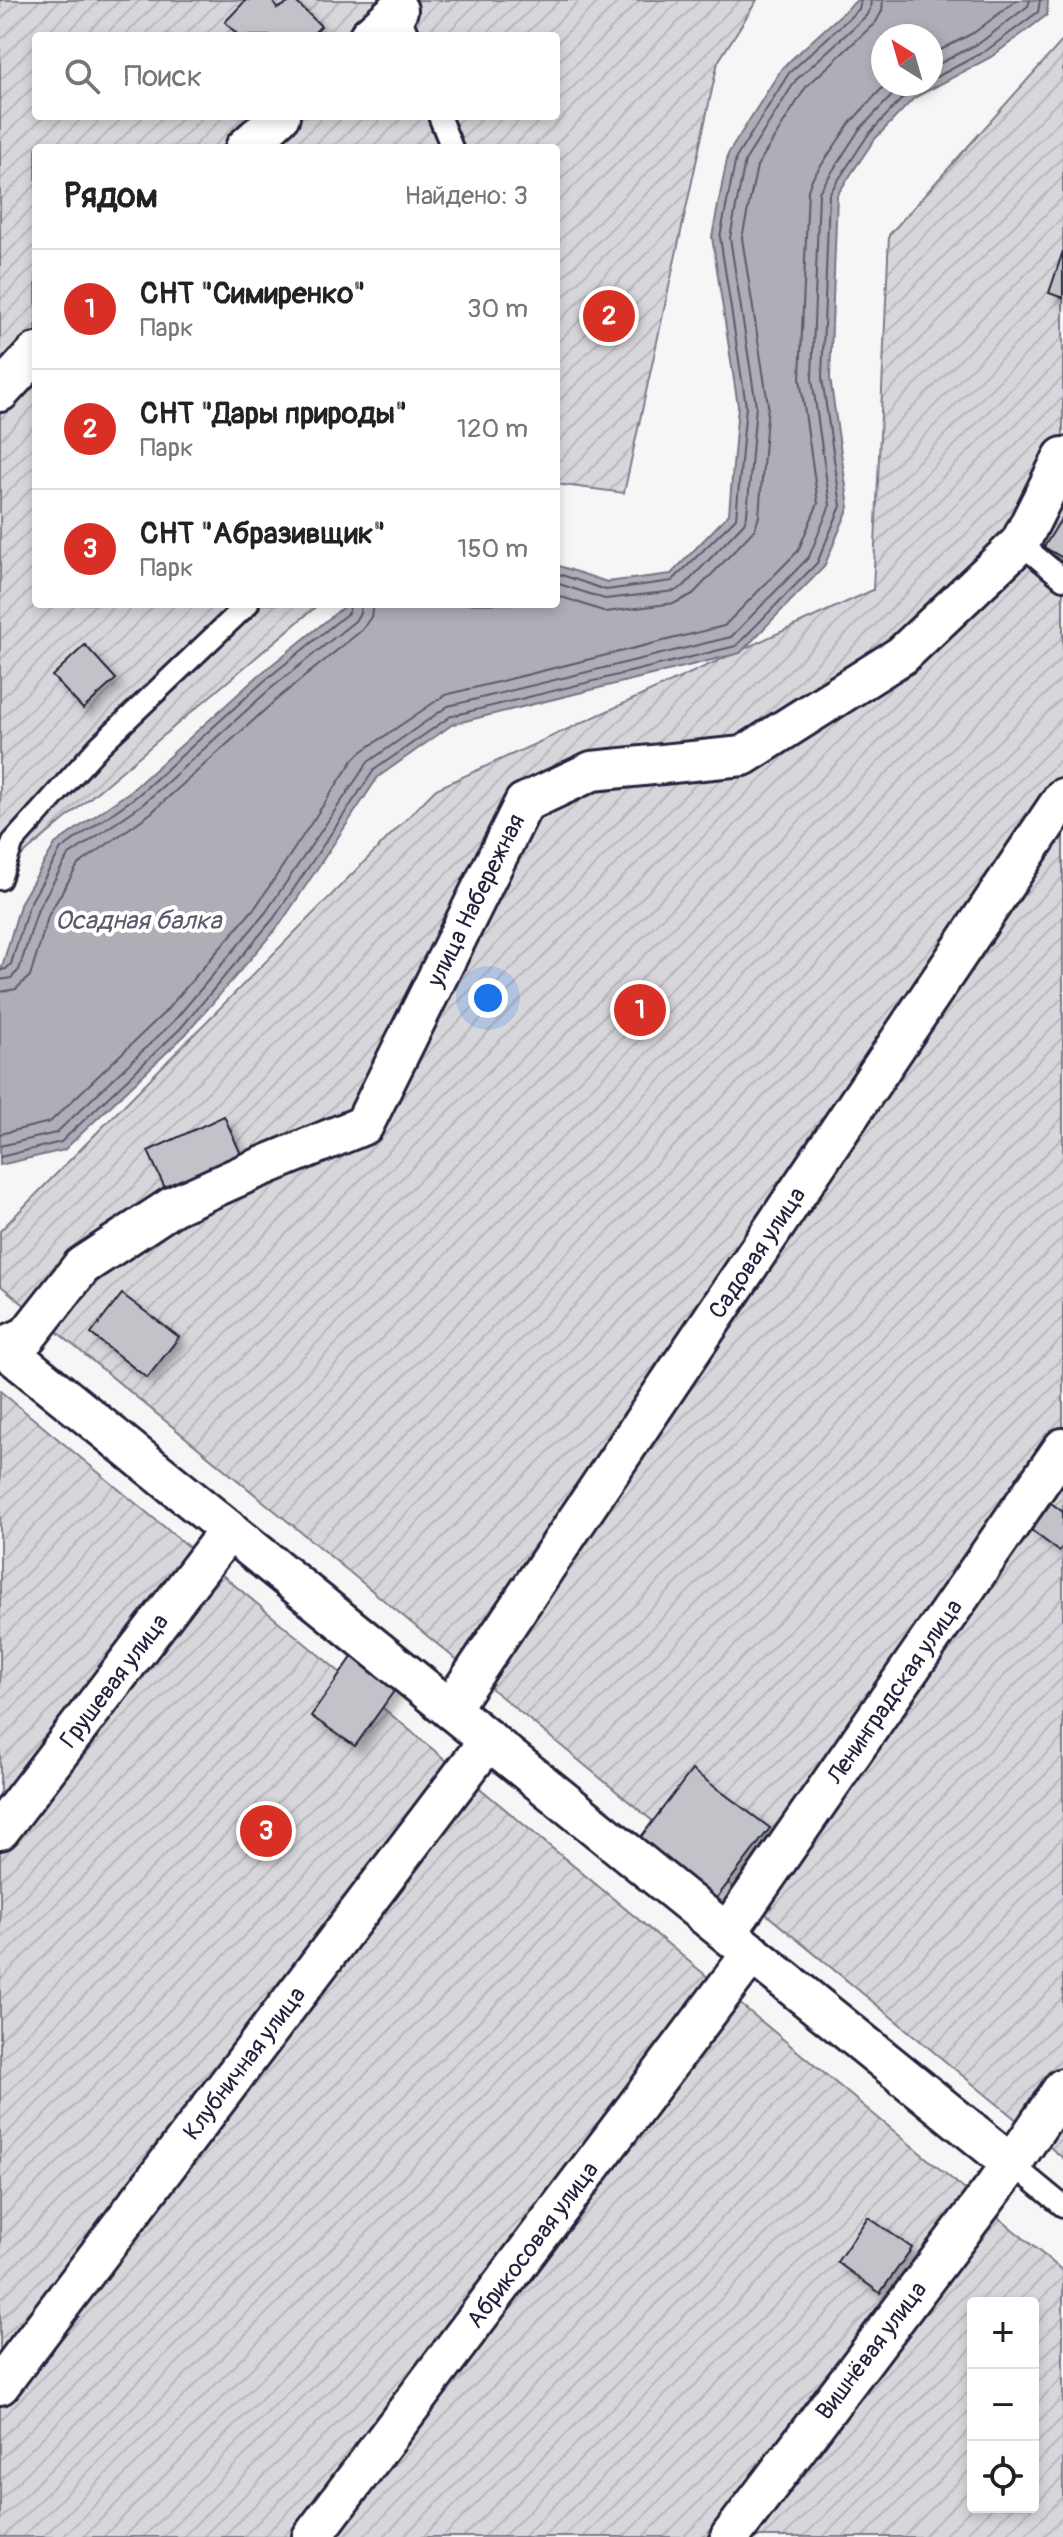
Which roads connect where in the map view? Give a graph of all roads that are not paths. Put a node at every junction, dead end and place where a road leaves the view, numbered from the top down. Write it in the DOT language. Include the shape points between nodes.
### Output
graph roads {
  1 [pos="400,15"];
  2 [pos="375,32"];
  3 [pos="276,120"];
  4 [pos="441,120"];
  5 [pos="249,144"];
  6 [pos="450,144"];
  7 [pos="32,357"];
  8 [pos="0,392"];
  9 [pos="1063,457"];
  10 [pos="1020,543"];
  11 [pos="1063,579"];
  12 [pos="244,608"];
  13 [pos="1063,798"];
  14 [pos="0,879"];
  15 [pos="2,1348"];
  16 [pos="1063,1448"];
  17 [pos="229,1530"];
  18 [pos="450,1709"];
  19 [pos="489,1740"];
  20 [pos="0,1830"];
  21 [pos="739,1943"];
  22 [pos="1063,2088"];
  23 [pos="1012,2164"];
  24 [pos="1063,2206"];
  25 [pos="0,2385"];
  26 [pos="312,2537"];
  27 [pos="730,2537"];
  1 -- 2 [label="street"];
  3 -- 5 [label="street"];
  4 -- 6 [label="lane"];
  7 -- 8 [label="street"];
  9 -- 10 [label="street, улица Набережная"];
  10 -- 11 [label="lane"];
  10 -- 15 [label="street, улица Набережная" via="902,655 743,756 592,771 524,803 364,1125 173,1206 82,1266 27,1336"];
  12 -- 14 [label="lane" via="100,745 13,842"];
  13 -- 18 [label="street, Садовая улица"];
  15 -- 17 [label="street"];
  16 -- 21 [label="street, Ленинградская улица"];
  17 -- 18 [label="street"];
  17 -- 20 [label="street, Грушевая улица"];
  18 -- 19 [label="street"];
  19 -- 21 [label="street"];
  19 -- 25 [label="street, Клубничная улица"];
  21 -- 23 [label="street"];
  21 -- 26 [label="street, Абрикосовая улица"];
  22 -- 23 [label="street, Вишнёвая улица"];
  23 -- 24 [label="lane"];
  23 -- 27 [label="street, Вишнёвая улица"];
}
